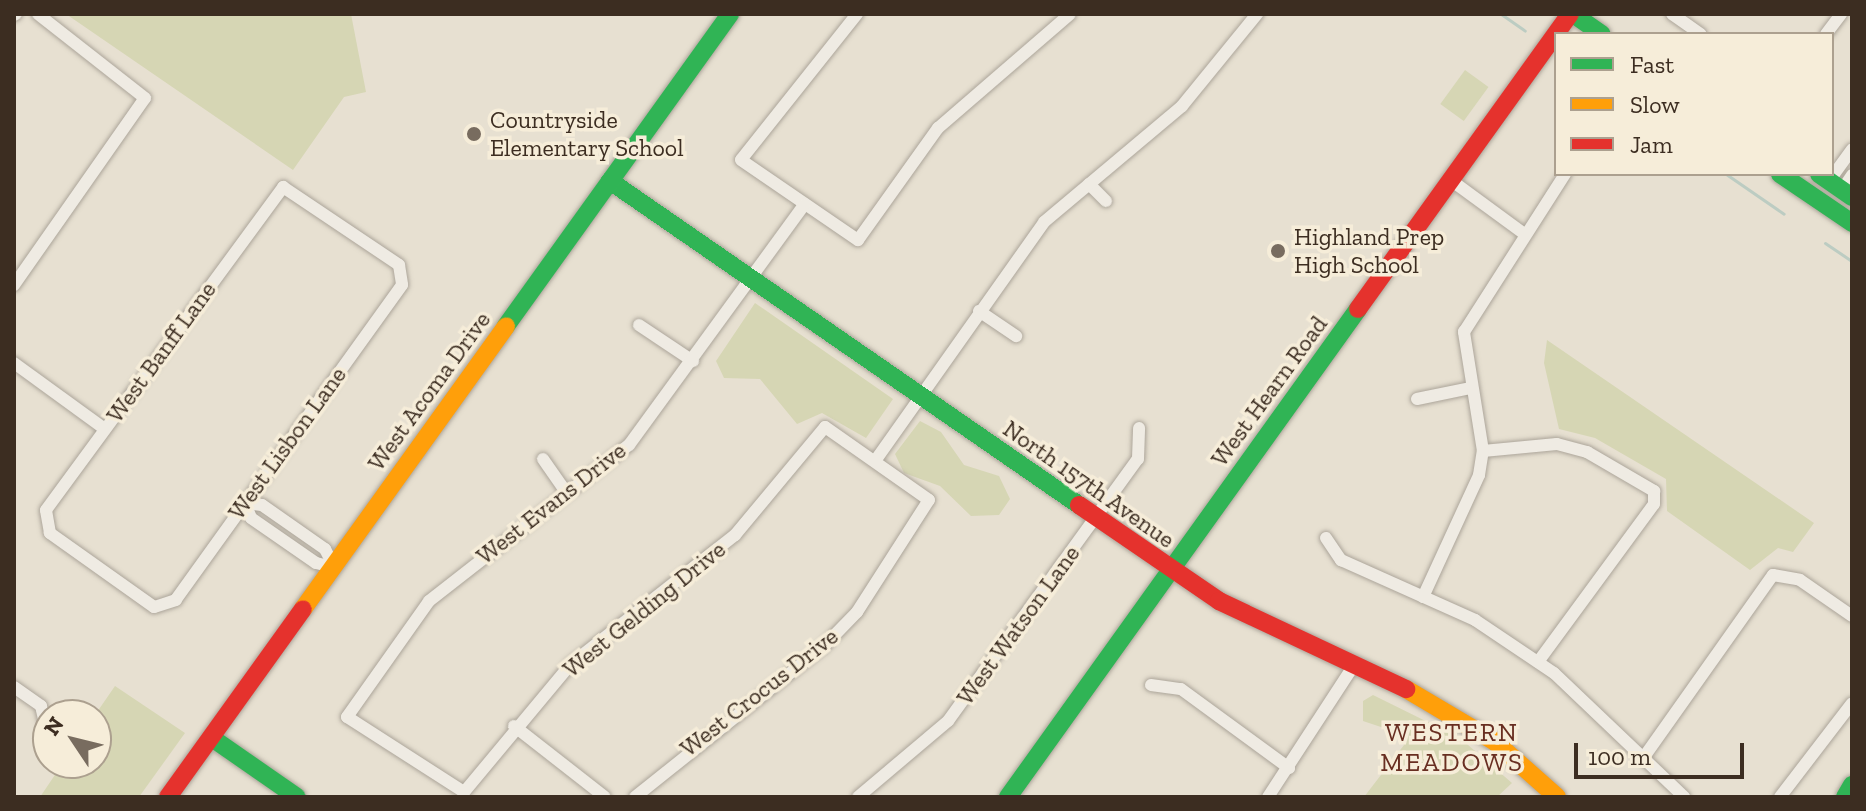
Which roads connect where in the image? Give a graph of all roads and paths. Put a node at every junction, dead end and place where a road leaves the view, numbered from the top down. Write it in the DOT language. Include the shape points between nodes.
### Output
graph roads {
  1 [pos="38,14"];
  2 [pos="730,14"];
  3 [pos="857,14"];
  4 [pos="1070,14"];
  5 [pos="1257,14"];
  6 [pos="1571,14"];
  7 [pos="1672,14"];
  8 [pos="1841,14"];
  9 [pos="1558,32"];
  10 [pos="1599,32"];
  11 [pos="1698,32"];
  12 [pos="1828,32"];
  13 [pos="1554,38"];
  14 [pos="1852,149"];
  15 [pos="1564,176"];
  16 [pos="1783,176"];
  17 [pos="610,181"];
  18 [pos="1452,181"];
  19 [pos="1839,183"];
  20 [pos="1089,184"];
  21 [pos="1106,201"];
  22 [pos="805,204"];
  23 [pos="1852,223"];
  24 [pos="1523,233"];
  25 [pos="404,275"];
  26 [pos="753,281"];
  27 [pos="14,285"];
  28 [pos="979,311"];
  29 [pos="639,325"];
  30 [pos="1016,336"];
  31 [pos="693,361"];
  32 [pos="14,363"];
  33 [pos="1470,388"];
  34 [pos="919,395"];
  35 [pos="1417,399"];
  36 [pos="1139,428"];
  37 [pos="105,429"];
  38 [pos="1483,451"];
  39 [pos="543,459"];
  40 [pos="875,461"];
  41 [pos="566,492"];
  42 [pos="245,503"];
  43 [pos="1097,518"];
  44 [pos="285,522"];
  45 [pos="276,535"];
  46 [pos="1326,538"];
  47 [pos="334,567"];
  48 [pos="1171,570"];
  49 [pos="1423,597"];
  50 [pos="165,609"];
  51 [pos="1852,616"];
  52 [pos="1538,662"];
  53 [pos="1354,665"];
  54 [pos="1151,685"];
  55 [pos="14,687"];
  56 [pos="32,700"];
  57 [pos="1852,703"];
  58 [pos="514,726"];
  59 [pos="212,738"];
  60 [pos="1644,757"];
  61 [pos="1289,768"];
  62 [pos="1852,785"];
  63 [pos="464,792"];
  64 [pos="1546,793"];
  65 [pos="168,797"];
  66 [pos="297,797"];
  67 [pos="605,797"];
  68 [pos="635,797"];
  69 [pos="858,797"];
  70 [pos="1008,797"];
  71 [pos="1268,797"];
  72 [pos="1684,797"];
  73 [pos="1780,797"];
  74 [pos="1845,797"];
  1 -- 27 [label="street" via="145,98"];
  2 -- 17 [label="street, West Acoma Drive"];
  3 -- 22 [label="street" via="741,160"];
  4 -- 22 [label="street" via="938,128 858,240"];
  5 -- 20 [label="street" via="1182,106"];
  6 -- 9 [label="street, West Hearn Road"];
  6 -- 10 [label="street"];
  7 -- 11 [label="street"];
  8 -- 12 [label="street"];
  13 -- 18 [label="street, West Hearn Road"];
  14 -- 19 [label="street"];
  15 -- 24 [label="street"];
  16 -- 23 [label="street"];
  17 -- 26 [label="street, North 157th Avenue"];
  17 -- 47 [label="street, West Acoma Drive"];
  18 -- 24 [label="street"];
  18 -- 48 [label="street, West Hearn Road"];
  20 -- 21 [label="street"];
  20 -- 28 [label="street" via="1044,222"];
  22 -- 26 [label="street, West Evans Drive"];
  24 -- 33 [label="street" via="1464,332"];
  25 -- 37 [label="street, West Banff Lane" via="283,187"];
  25 -- 42 [label="street, West Lisbon Lane"];
  26 -- 31 [label="street, West Evans Drive"];
  26 -- 34 [label="street, North 157th Avenue"];
  28 -- 30 [label="street"];
  28 -- 34 [label="street"];
  29 -- 31 [label="street"];
  31 -- 41 [label="street, West Evans Drive" via="629,445"];
  32 -- 37 [label="street"];
  33 -- 35 [label="street"];
  33 -- 38 [label="street"];
  34 -- 40 [label="street"];
  34 -- 43 [label="street, North 157th Avenue"];
  36 -- 43 [label="street, West Watson Lane" via="1138,459"];
  37 -- 50 [label="street, West Banff Lane" via="43,522"];
  38 -- 49 [label="street" via="1466,514"];
  38 -- 52 [label="street" via="1557,444 1587,452 1654,491 1654,504"];
  39 -- 41 [label="street"];
  40 -- 58 [label="street, West Gelding Drive" via="825,427 735,535 570,665"];
  40 -- 68 [label="street, West Crocus Drive" via="929,500 857,612 823,647"];
  41 -- 63 [label="street, West Evans Drive" via="429,601 347,717"];
  42 -- 44 [label="street"];
  42 -- 45 [label="street" via="251,518"];
  42 -- 50 [label="street, West Lisbon Lane"];
  43 -- 48 [label="street, North 157th Avenue"];
  43 -- 69 [label="street, West Watson Lane" via="948,721"];
  44 -- 45 [label="street"];
  44 -- 47 [label="street" via="325,549"];
  45 -- 47 [label="street"];
  46 -- 49 [label="street" via="1341,560"];
  47 -- 59 [label="street, West Acoma Drive"];
  48 -- 53 [label="street, North 157th Avenue" via="1249,620"];
  48 -- 70 [label="street, West Hearn Road"];
  49 -- 52 [label="street" via="1475,620"];
  51 -- 60 [label="street" via="1780,571"];
  52 -- 60 [label="street"];
  53 -- 61 [label="street"];
  53 -- 64 [label="street, North 157th Avenue" via="1465,721"];
  54 -- 61 [label="street" via="1181,689"];
  55 -- 56 [label="street"];
  57 -- 73 [label="street"];
  58 -- 63 [label="street, West Gelding Drive"];
  58 -- 67 [label="street"];
  59 -- 65 [label="street, West Acoma Drive"];
  59 -- 66 [label="street"];
  60 -- 72 [label="street"];
  61 -- 71 [label="street"];
  62 -- 74 [label="street"];
}
